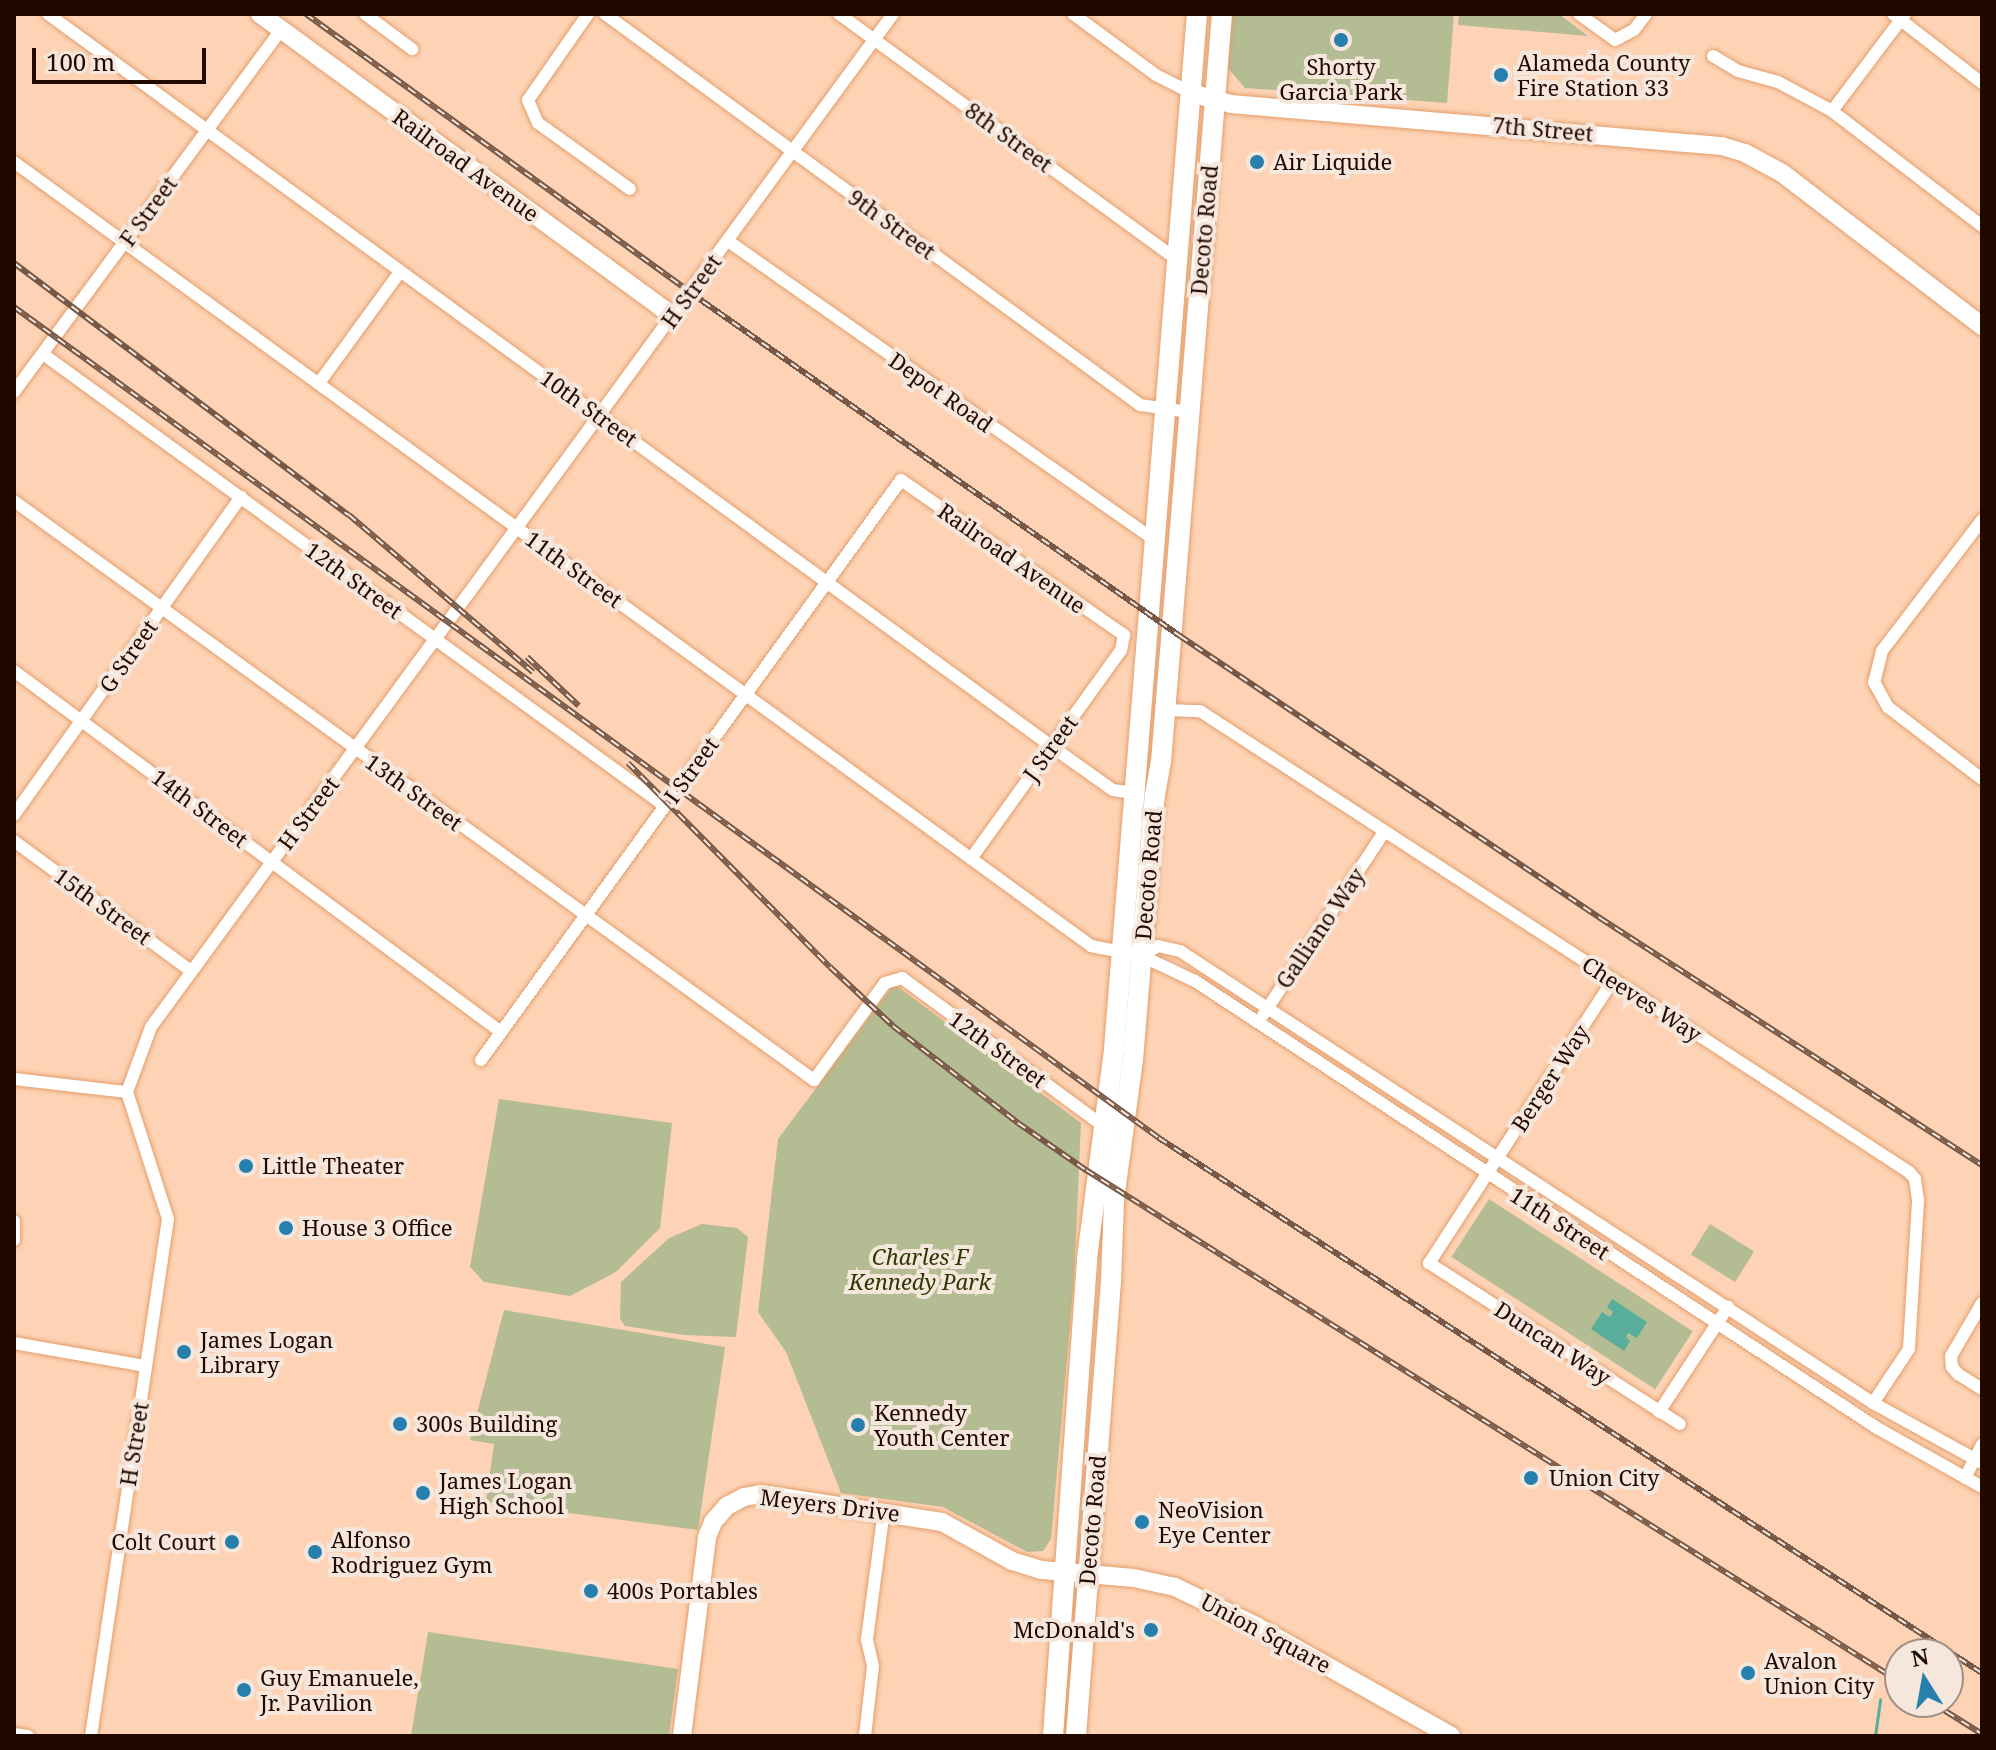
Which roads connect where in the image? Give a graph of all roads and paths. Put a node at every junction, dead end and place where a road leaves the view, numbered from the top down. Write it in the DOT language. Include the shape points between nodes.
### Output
graph roads {
  1 [pos="48,14"];
  2 [pos="260,14"];
  3 [pos="365,14"];
  4 [pos="588,14"];
  5 [pos="605,14"];
  6 [pos="839,14"];
  7 [pos="893,14"];
  8 [pos="1073,14"];
  9 [pos="1197,14"];
  10 [pos="1222,14"];
  11 [pos="1579,14"];
  12 [pos="1646,14"];
  13 [pos="1899,16"];
  14 [pos="281,30"];
  15 [pos="874,40"];
  16 [pos="412,49"];
  17 [pos="1713,56"];
  18 [pos="1982,83"];
  19 [pos="1191,93"];
  20 [pos="1215,101"];
  21 [pos="1832,111"];
  22 [pos="207,129"];
  23 [pos="793,152"];
  24 [pos="14,162"];
  25 [pos="630,189"];
  26 [pos="1982,226"];
  27 [pos="728,241"];
  28 [pos="125,242"];
  29 [pos="1178,260"];
  30 [pos="400,272"];
  31 [pos="673,316"];
  32 [pos="1982,326"];
  33 [pos="43,354"];
  34 [pos="319,383"];
  35 [pos="14,392"];
  36 [pos="1166,410"];
  37 [pos="1189,412"];
  38 [pos="601,416"];
  39 [pos="901,480"];
  40 [pos="241,497"];
  41 [pos="14,501"];
  42 [pos="1982,520"];
  43 [pos="516,526"];
  44 [pos="1156,541"];
  45 [pos="828,583"];
  46 [pos="161,609"];
  47 [pos="1124,635"];
  48 [pos="436,640"];
  49 [pos="14,671"];
  50 [pos="746,694"];
  51 [pos="1166,710"];
  52 [pos="83,721"];
  53 [pos="1051,746"];
  54 [pos="355,749"];
  55 [pos="1982,779"];
  56 [pos="1135,793"];
  57 [pos="665,806"];
  58 [pos="14,815"];
  59 [pos="1384,832"];
  60 [pos="14,841"];
  61 [pos="971,859"];
  62 [pos="272,861"];
  63 [pos="586,917"];
  64 [pos="1132,955"];
  65 [pos="191,971"];
  66 [pos="892,978"];
  67 [pos="1613,980"];
  68 [pos="1267,1009"];
  69 [pos="1257,1024"];
  70 [pos="501,1032"];
  71 [pos="481,1060"];
  72 [pos="14,1079"];
  73 [pos="127,1092"];
  74 [pos="1102,1125"];
  75 [pos="1497,1158"];
  76 [pos="1486,1175"];
  77 [pos="15,1221"];
  78 [pos="14,1240"];
  79 [pos="1982,1303"];
  80 [pos="1728,1307"];
  81 [pos="1717,1325"];
  82 [pos="14,1343"];
  83 [pos="146,1366"];
  84 [pos="1982,1389"];
  85 [pos="1873,1403"];
  86 [pos="1659,1412"];
  87 [pos="1680,1424"];
  88 [pos="1982,1444"];
  89 [pos="1978,1461"];
  90 [pos="1965,1478"];
  91 [pos="1981,1483"];
  92 [pos="884,1510"];
  93 [pos="1066,1573"];
  94 [pos="1088,1574"];
  95 [pos="14,1734"];
  96 [pos="28,1736"];
  97 [pos="91,1736"];
  98 [pos="682,1736"];
  99 [pos="865,1736"];
  100 [pos="1053,1736"];
  101 [pos="1076,1736"];
  102 [pos="1451,1736"];
  1 -- 22 [label="street, 10th Street"];
  2 -- 14 [label="street, Railroad Avenue"];
  3 -- 16 [label="street"];
  4 -- 25 [label="street" via="528,100 538,123"];
  5 -- 23 [label="street, 9th Street"];
  6 -- 15 [label="street, 8th Street"];
  7 -- 15 [label="street, H Street"];
  8 -- 19 [label="street, 7th Street" via="1156,75"];
  9 -- 19 [label="main road, Decoto Road"];
  10 -- 20 [label="main road, Decoto Road"];
  11 -- 12 [label="street" via="1615,40 1634,30"];
  13 -- 18 [label="street"];
  13 -- 21 [label="street"];
  14 -- 22 [label="street, F Street"];
  14 -- 31 [label="street, Railroad Avenue"];
  15 -- 23 [label="street, H Street"];
  15 -- 29 [label="street, 8th Street"];
  17 -- 21 [label="street"];
  19 -- 20 [label="street, 7th Street"];
  19 -- 29 [label="main road, Decoto Road"];
  20 -- 32 [label="street, 7th Street" via="1722,146 1782,173"];
  20 -- 37 [label="main road, Decoto Road"];
  21 -- 26 [label="street"];
  22 -- 28 [label="street, F Street"];
  22 -- 30 [label="street, 10th Street"];
  23 -- 27 [label="street, H Street"];
  23 -- 36 [label="street, 9th Street" via="1140,405"];
  24 -- 28 [label="street, 11th Street"];
  27 -- 31 [label="street, H Street"];
  27 -- 44 [label="street, Depot Road"];
  28 -- 33 [label="street, F Street"];
  28 -- 34 [label="street, 11th Street"];
  29 -- 36 [label="main road, Decoto Road"];
  30 -- 34 [label="street"];
  30 -- 38 [label="street, 10th Street"];
  31 -- 38 [label="street, H Street"];
  33 -- 35 [label="street, F Street"];
  33 -- 40 [label="street, 12th Street"];
  34 -- 43 [label="street, 11th Street"];
  36 -- 37 [label="street, 9th Street"];
  36 -- 44 [label="main road, Decoto Road"];
  37 -- 51 [label="main road, Decoto Road"];
  38 -- 43 [label="street, H Street"];
  38 -- 45 [label="street, 10th Street"];
  39 -- 45 [label="street, I Street"];
  39 -- 47 [label="street, Railroad Avenue"];
  40 -- 46 [label="street, G Street"];
  40 -- 48 [label="street, 12th Street"];
  41 -- 46 [label="street, 13th Street"];
  42 -- 55 [label="street" via="1882,651 1874,682 1888,707"];
  43 -- 48 [label="street, H Street"];
  43 -- 50 [label="street, 11th Street"];
  44 -- 56 [label="main road, Decoto Road"];
  45 -- 50 [label="street, I Street"];
  45 -- 53 [label="street, 10th Street"];
  46 -- 52 [label="street, G Street"];
  46 -- 54 [label="street, 13th Street"];
  47 -- 53 [label="street, J Street" via="1121,650"];
  48 -- 54 [label="street, H Street"];
  48 -- 57 [label="street, 12th Street"];
  49 -- 52 [label="street, 14th Street"];
  50 -- 57 [label="street, I Street"];
  50 -- 61 [label="street, 11th Street"];
  51 -- 59 [label="street, Cheeves Way" via="1200,711"];
  51 -- 64 [label="main road, Decoto Road"];
  52 -- 58 [label="street, G Street"];
  52 -- 62 [label="street, 14th Street"];
  53 -- 56 [label="street, 10th Street" via="1113,790"];
  53 -- 61 [label="street, J Street"];
  54 -- 62 [label="street, H Street"];
  54 -- 63 [label="street, 13th Street"];
  56 -- 64 [label="main road, Decoto Road"];
  57 -- 63 [label="street, I Street"];
  59 -- 67 [label="street, Cheeves Way"];
  59 -- 68 [label="street, Galliano Way"];
  60 -- 65 [label="street, 15th Street"];
  61 -- 64 [label="street, 11th Street" via="1091,946"];
  62 -- 65 [label="street, H Street"];
  62 -- 70 [label="street, 14th Street"];
  63 -- 66 [label="street, 13th Street" via="814,1080"];
  63 -- 70 [label="street, I Street"];
  64 -- 68 [label="street, 11th Street" via="1158,946 1180,951"];
  64 -- 69 [label="street, 11th Street" via="1195,981"];
  64 -- 74 [label="main road, Decoto Road"];
  64 -- 94 [label="main road, Decoto Road" via="1133,1060 1115,1186"];
  65 -- 73 [label="street, H Street" via="151,1027"];
  66 -- 74 [label="street, 12th Street" via="902,978"];
  67 -- 75 [label="street, Berger Way"];
  67 -- 85 [label="street, Cheeves Way" via="1913,1176 1918,1201 1909,1349"];
  68 -- 69 [label="street, Galliano Way"];
  68 -- 75 [label="street, 11th Street"];
  69 -- 76 [label="street, 11th Street"];
  70 -- 71 [label="street, I Street"];
  72 -- 73 [label="street"];
  73 -- 83 [label="street, H Street" via="168,1219"];
  74 -- 93 [label="main road, Decoto Road" via="1087,1258"];
  75 -- 76 [label="street, Berger Way"];
  75 -- 80 [label="street, 11th Street"];
  76 -- 81 [label="street, 11th Street"];
  76 -- 86 [label="street, Duncan Way" via="1429,1263"];
  77 -- 78 [label="street"];
  79 -- 84 [label="street" via="1951,1356 1958,1374"];
  80 -- 81 [label="street"];
  80 -- 85 [label="street, 11th Street"];
  81 -- 86 [label="street"];
  81 -- 90 [label="street, 11th Street"];
  82 -- 83 [label="street"];
  83 -- 97 [label="street, H Street"];
  85 -- 89 [label="street, 11th Street"];
  86 -- 87 [label="street"];
  88 -- 89 [label="street"];
  89 -- 90 [label="street"];
  90 -- 91 [label="street, 11th Street"];
  92 -- 93 [label="street, Meyers Drive" via="942,1522 1012,1561"];
  92 -- 98 [label="street, Meyers Drive" via="761,1494 735,1501 720,1512 707,1537"];
  92 -- 99 [label="street" via="867,1639 873,1666"];
  93 -- 94 [label="street, Union Square"];
  93 -- 100 [label="main road, Decoto Road"];
  94 -- 101 [label="main road, Decoto Road"];
  94 -- 102 [label="street, Union Square" via="1153,1582 1204,1599"];
  95 -- 96 [label="street"];
}
